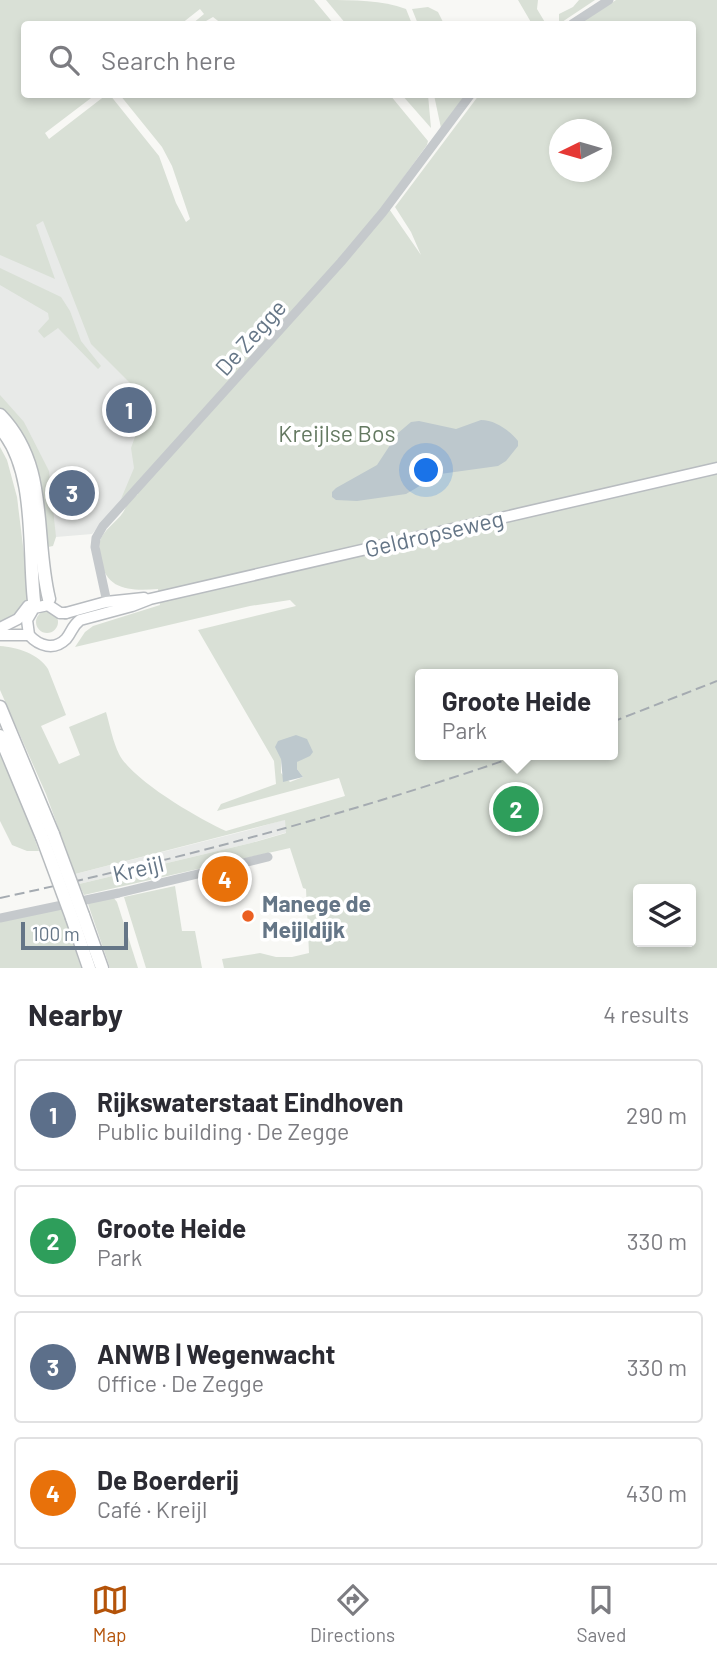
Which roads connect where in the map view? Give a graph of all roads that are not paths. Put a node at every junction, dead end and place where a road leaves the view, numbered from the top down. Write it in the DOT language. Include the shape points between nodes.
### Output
graph roads {
  1 [pos="609,0"];
  2 [pos="577,21"];
  3 [pos="468,98"];
  4 [pos="0,415"];
  5 [pos="0,428"];
  6 [pos="717,468"];
  7 [pos="40,601"];
  8 [pos="108,607"];
  9 [pos="64,611"];
  10 [pos="26,626"];
  11 [pos="2,632"];
  12 [pos="54,643"];
  13 [pos="0,707"];
  14 [pos="0,736"];
  15 [pos="48,835"];
  16 [pos="268,857"];
  17 [pos="78,916"];
  18 [pos="0,918"];
  19 [pos="89,968"];
  20 [pos="102,968"];
  1 -- 2 [label="street"];
  3 -- 8 [label="street, De Zegge" via="341,262 100,530 95,543"];
  4 -- 7 [label="highway" via="22,443 32,467 43,562"];
  5 -- 7 [label="highway" via="12,444 23,474"];
  6 -- 8 [label="main road, Geldropseweg"];
  7 -- 9 [label="main road"];
  7 -- 10 [label="main road"];
  8 -- 9 [label="main road"];
  8 -- 12 [label="main road" via="80,620 67,637"];
  9 -- 12 [label="main road" via="65,629"];
  10 -- 11 [label="main road"];
  10 -- 12 [label="main road"];
  13 -- 15 [label="highway"];
  14 -- 15 [label="highway"];
  15 -- 17 [label="highway, bridge"];
  16 -- 18 [label="street, Kreijl"];
  17 -- 19 [label="highway"];
  17 -- 20 [label="highway"];
}
